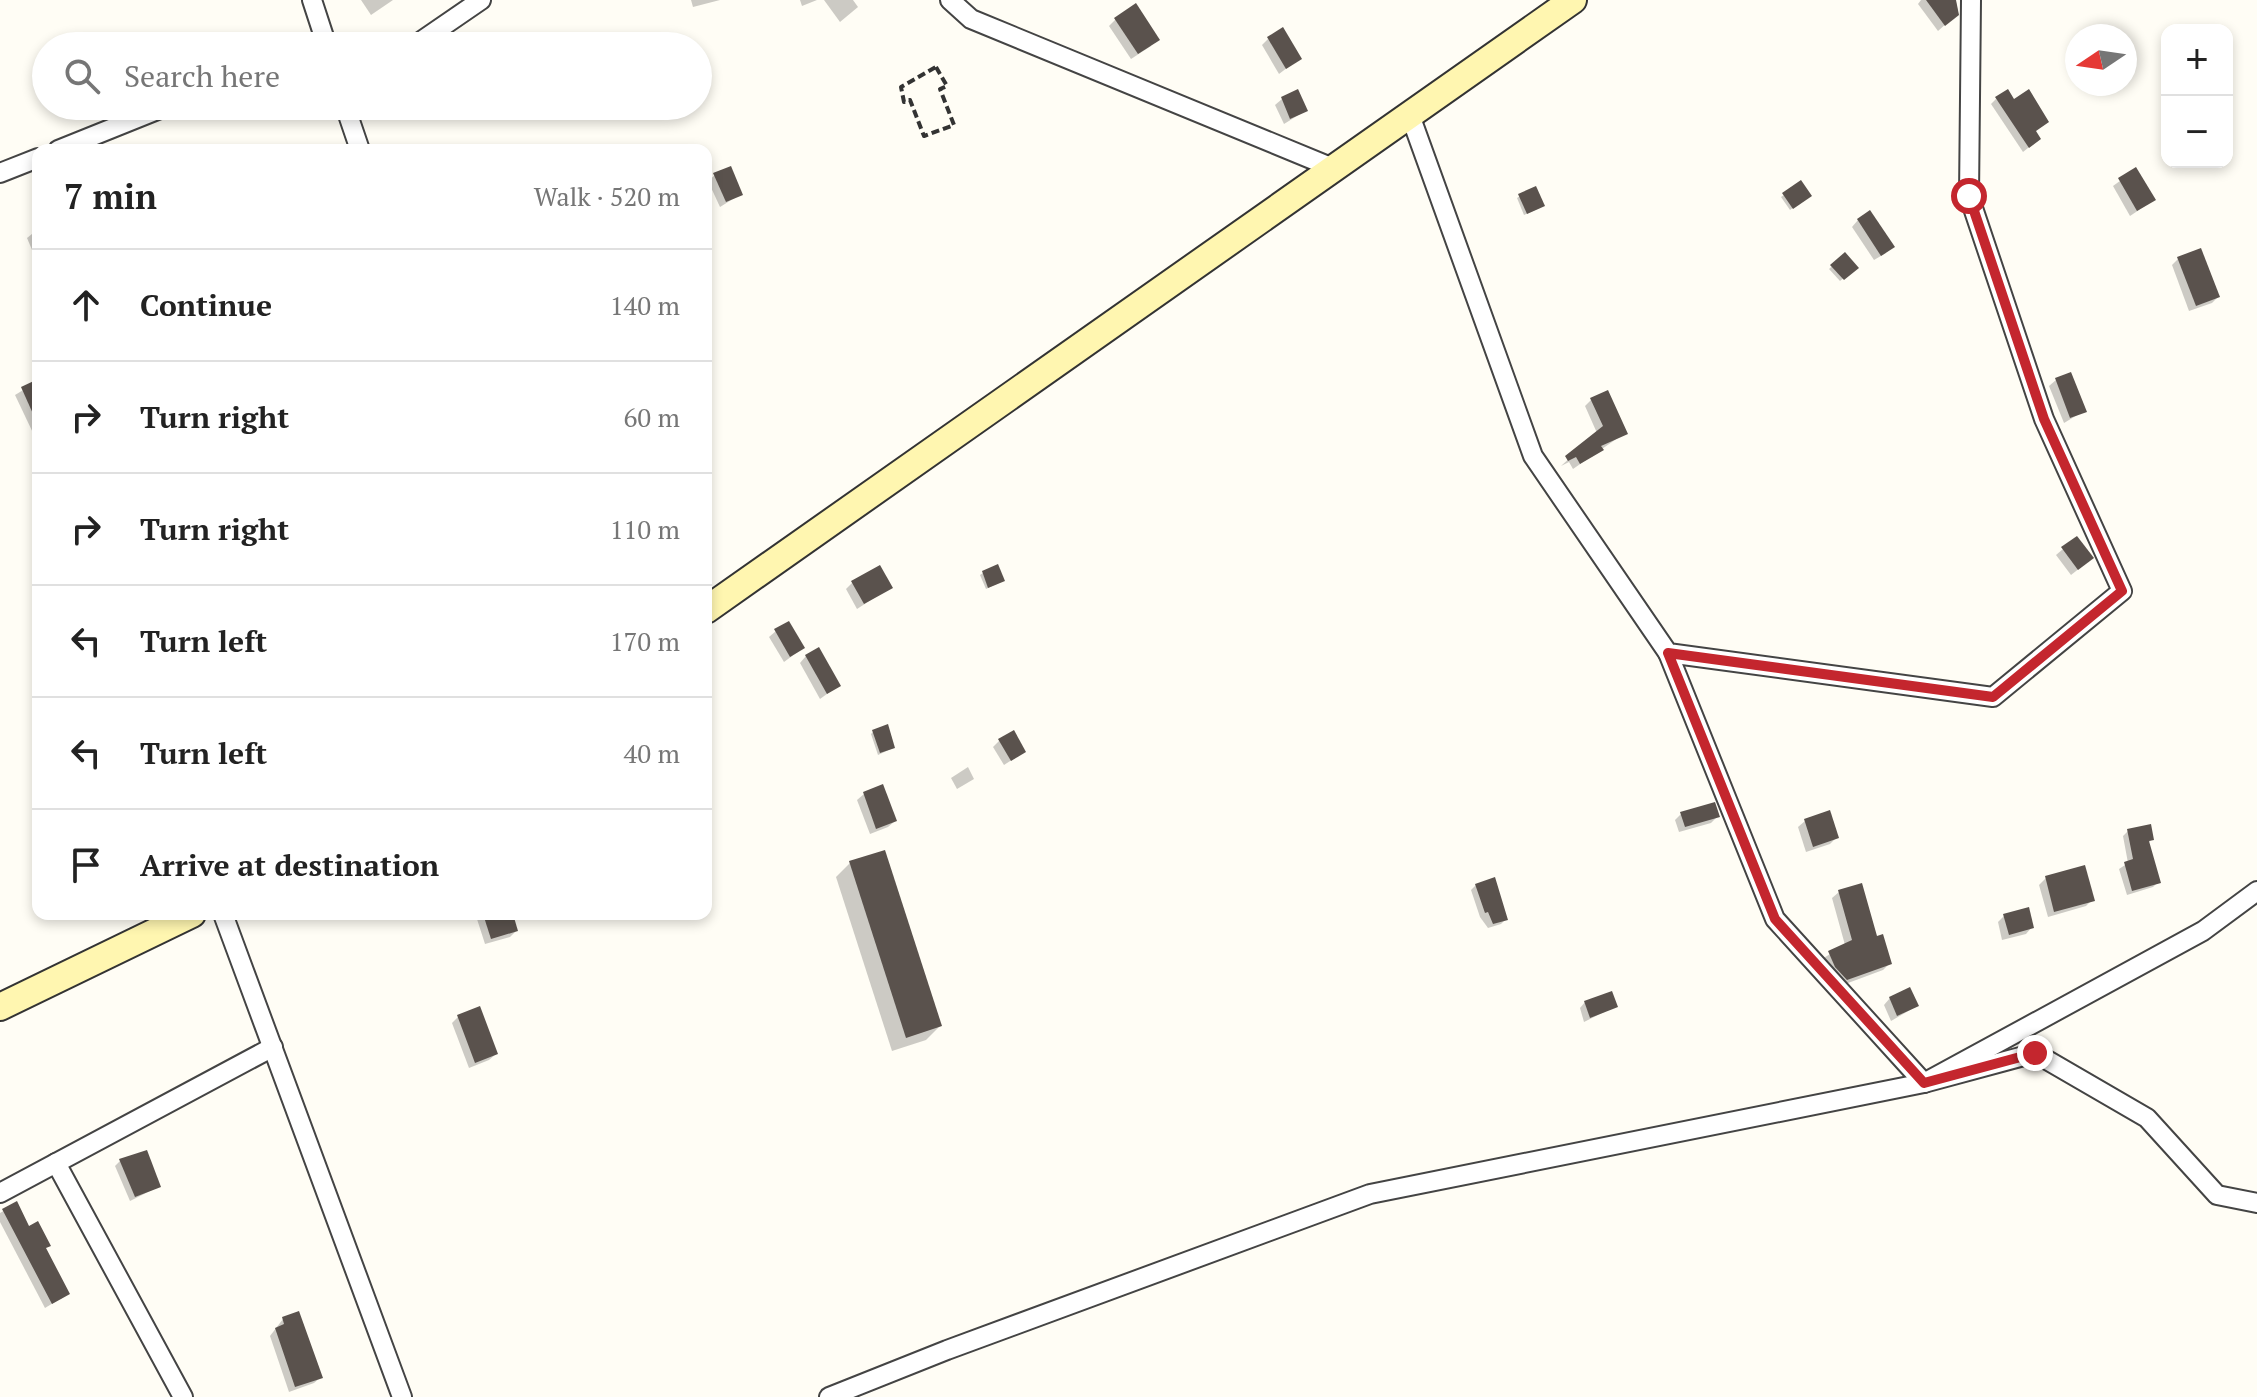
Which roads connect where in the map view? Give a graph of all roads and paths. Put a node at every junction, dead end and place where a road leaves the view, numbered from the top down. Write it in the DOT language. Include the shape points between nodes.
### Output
graph roads {
  1 [pos="312,0"];
  2 [pos="481,0"];
  3 [pos="950,0"];
  4 [pos="1573,0"];
  5 [pos="1971,0"];
  6 [pos="322,32"];
  7 [pos="434,32"];
  8 [pos="901,87"];
  9 [pos="1410,115"];
  10 [pos="133,120"];
  11 [pos="350,120"];
  12 [pos="73,144"];
  13 [pos="358,144"];
  14 [pos="32,160"];
  15 [pos="1333,168"];
  16 [pos="0,173"];
  17 [pos="712,606"];
  18 [pos="1668,653"];
  19 [pos="2257,891"];
  20 [pos="180,920"];
  21 [pos="225,920"];
  22 [pos="0,1007"];
  23 [pos="273,1047"];
  24 [pos="1924,1083"];
  25 [pos="56,1163"];
  26 [pos="0,1193"];
  27 [pos="2257,1203"];
  28 [pos="183,1397"];
  29 [pos="402,1397"];
  30 [pos="829,1397"];
  1 -- 6 [label="street"];
  2 -- 7 [label="street"];
  3 -- 15 [label="street" via="971,19"];
  4 -- 9 [label="main road"];
  5 -- 18 [label="street" via="1969,196 2044,419 2122,591 1993,697"];
  8 -- 8 [label="path" via="936,67 947,86 940,89 954,125 924,136"];
  9 -- 15 [label="main road"];
  9 -- 18 [label="street" via="1533,456"];
  10 -- 12 [label="street"];
  11 -- 13 [label="street"];
  14 -- 16 [label="street"];
  15 -- 17 [label="main road"];
  18 -- 24 [label="street" via="1775,919"];
  19 -- 24 [label="street" via="2203,931"];
  20 -- 22 [label="main road"];
  21 -- 23 [label="street"];
  23 -- 25 [label="street"];
  23 -- 29 [label="street"];
  24 -- 27 [label="street" via="2035,1053 2147,1118 2217,1195"];
  24 -- 30 [label="street" via="1370,1194"];
  25 -- 26 [label="street"];
  25 -- 28 [label="street"];
}
